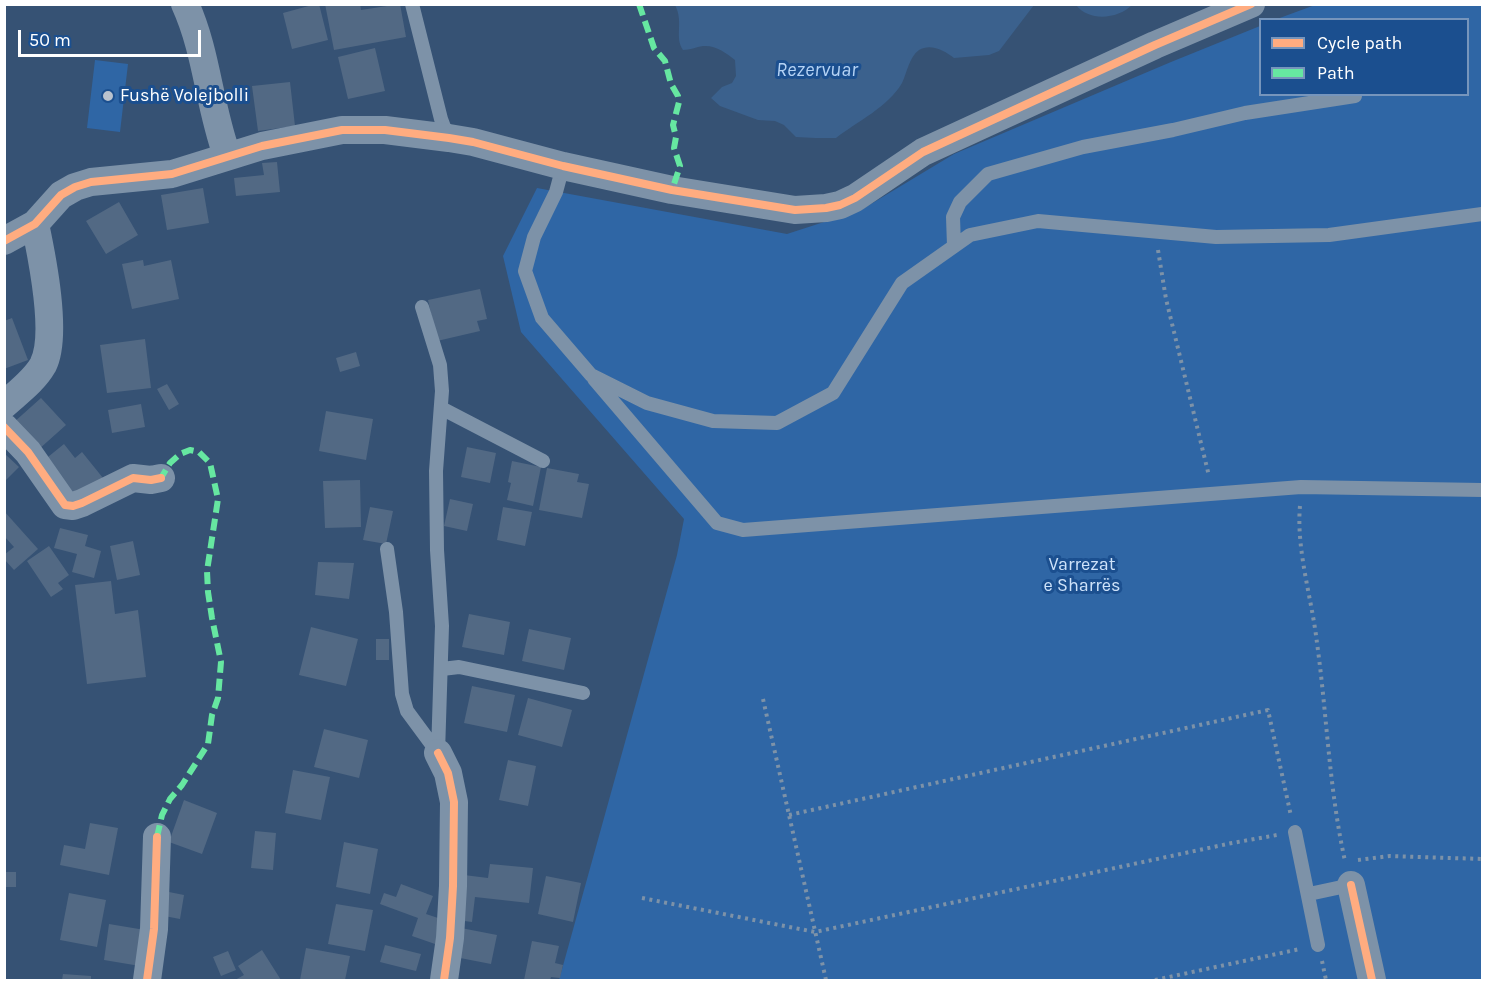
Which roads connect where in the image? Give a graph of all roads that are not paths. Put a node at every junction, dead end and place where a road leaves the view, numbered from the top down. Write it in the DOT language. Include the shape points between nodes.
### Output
graph roads {
  1 [pos="185,4"];
  2 [pos="412,4"];
  3 [pos="1251,4"];
  4 [pos="1355,96"];
  5 [pos="448,138"];
  6 [pos="228,155"];
  7 [pos="563,166"];
  8 [pos="1482,214"];
  9 [pos="35,224"];
  10 [pos="4,241"];
  11 [pos="954,246"];
  12 [pos="422,306"];
  13 [pos="591,375"];
  14 [pos="4,405"];
  15 [pos="441,408"];
  16 [pos="4,427"];
  17 [pos="543,461"];
  18 [pos="160,478"];
  19 [pos="1482,490"];
  20 [pos="387,549"];
  21 [pos="442,669"];
  22 [pos="583,693"];
  23 [pos="438,753"];
  24 [pos="1294,832"];
  25 [pos="157,837"];
  26 [pos="1348,874"];
  27 [pos="1309,894"];
  28 [pos="1318,945"];
  29 [pos="147,981"];
  30 [pos="444,981"];
  31 [pos="1372,981"];
  1 -- 6 [label="street"];
  2 -- 5 [label="lane"];
  3 -- 7 [label="street" via="923,152 840,205 806,211 773,207"];
  4 -- 11 [label="lane" via="1245,113 1083,147 988,174 960,202 953,217"];
  5 -- 6 [label="street" via="385,130 342,130"];
  5 -- 7 [label="street"];
  6 -- 9 [label="street" via="172,174 75,187 61,195"];
  7 -- 13 [label="lane" via="556,192 534,237 525,271 542,318"];
  8 -- 11 [label="lane" via="1329,235 1216,237 1038,221 970,235"];
  9 -- 10 [label="street"];
  9 -- 14 [label="street" via="45,276 47,356 34,377"];
  11 -- 13 [label="lane" via="902,283 833,393 777,423 713,421 647,403"];
  12 -- 15 [label="lane" via="440,365"];
  13 -- 19 [label="lane" via="717,523 743,530 1301,487"];
  15 -- 17 [label="lane"];
  15 -- 21 [label="lane" via="436,517"];
  16 -- 18 [label="street" via="28,452 65,506 82,503 133,478"];
  20 -- 23 [label="lane" via="402,694 407,711"];
  21 -- 22 [label="lane" via="459,667"];
  21 -- 23 [label="lane"];
  23 -- 30 [label="street" via="448,773 454,802 453,886"];
  24 -- 27 [label="lane"];
  25 -- 29 [label="street" via="154,929"];
  26 -- 27 [label="lane"];
  26 -- 31 [label="street"];
  27 -- 28 [label="lane"];
}
